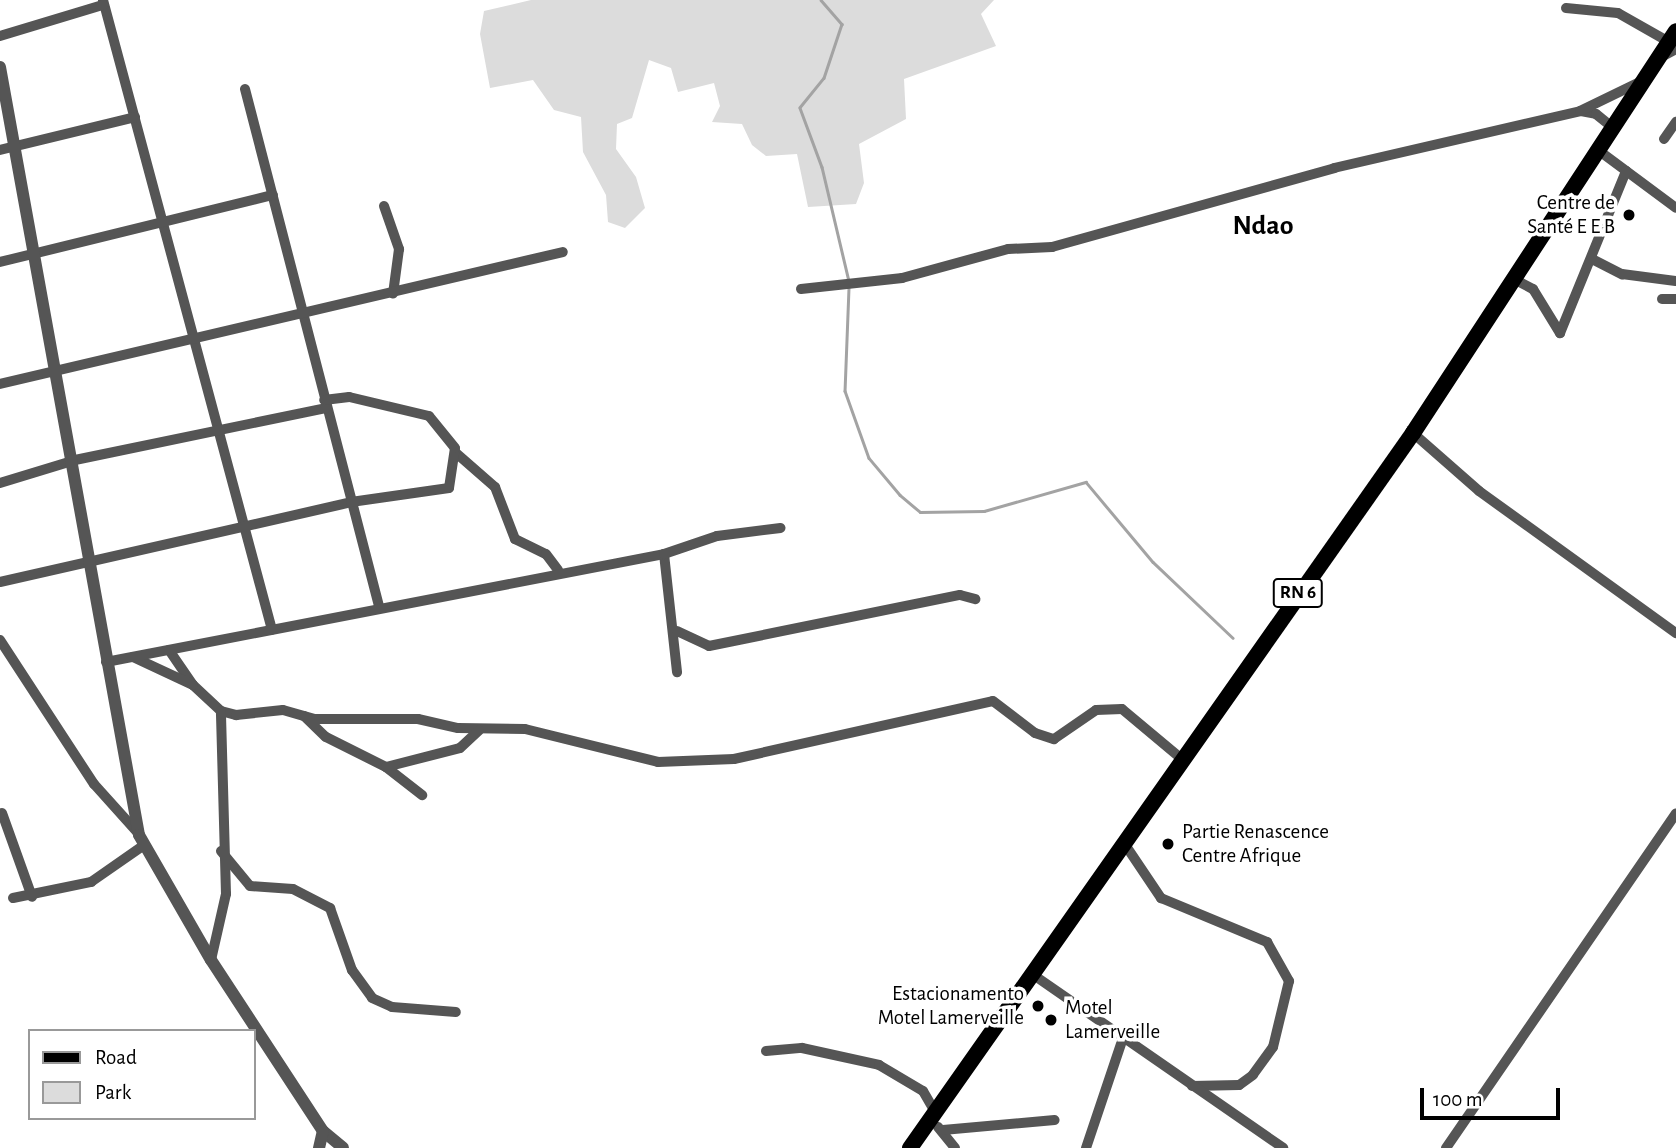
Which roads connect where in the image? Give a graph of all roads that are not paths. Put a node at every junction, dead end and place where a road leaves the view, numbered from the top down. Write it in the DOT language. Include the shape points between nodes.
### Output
graph roads {
  1 [pos="103,2"];
  2 [pos="1566,8"];
  3 [pos="0,36"];
  4 [pos="1674,41"];
  5 [pos="0,67"];
  6 [pos="1644,80"];
  7 [pos="245,89"];
  8 [pos="1580,111"];
  9 [pos="135,117"];
  10 [pos="1676,121"];
  11 [pos="1613,128"];
  12 [pos="1664,139"];
  13 [pos="14,146"];
  14 [pos="0,150"];
  15 [pos="1598,150"];
  16 [pos="1626,171"];
  17 [pos="273,195"];
  18 [pos="384,206"];
  19 [pos="1676,208"];
  20 [pos="162,218"];
  21 [pos="563,252"];
  22 [pos="31,254"];
  23 [pos="1592,259"];
  24 [pos="0,262"];
  25 [pos="1512,278"];
  26 [pos="1676,281"];
  27 [pos="801,289"];
  28 [pos="393,294"];
  29 [pos="1662,299"];
  30 [pos="1676,299"];
  31 [pos="303,312"];
  32 [pos="193,337"];
  33 [pos="58,368"];
  34 [pos="0,384"];
  35 [pos="325,404"];
  36 [pos="218,431"];
  37 [pos="1413,433"];
  38 [pos="455,448"];
  39 [pos="75,460"];
  40 [pos="0,483"];
  41 [pos="351,502"];
  42 [pos="780,528"];
  43 [pos="244,529"];
  44 [pos="664,554"];
  45 [pos="91,560"];
  46 [pos="558,570"];
  47 [pos="0,582"];
  48 [pos="975,599"];
  49 [pos="379,606"];
  50 [pos="272,630"];
  51 [pos="677,631"];
  52 [pos="1676,633"];
  53 [pos="0,640"];
  54 [pos="169,650"];
  55 [pos="133,657"];
  56 [pos="106,662"];
  57 [pos="677,672"];
  58 [pos="192,685"];
  59 [pos="221,711"];
  60 [pos="304,716"];
  61 [pos="479,730"];
  62 [pos="1183,760"];
  63 [pos="386,767"];
  64 [pos="422,795"];
  65 [pos="2,813"];
  66 [pos="1676,813"];
  67 [pos="142,840"];
  68 [pos="1126,846"];
  69 [pos="221,851"];
  70 [pos="32,897"];
  71 [pos="13,898"];
  72 [pos="211,960"];
  73 [pos="1035,975"];
  74 [pos="456,1012"];
  75 [pos="1124,1035"];
  76 [pos="766,1051"];
  77 [pos="1192,1086"];
  78 [pos="1055,1120"];
  79 [pos="935,1121"];
  80 [pos="323,1131"];
  81 [pos="319,1148"];
  82 [pos="343,1148"];
  83 [pos="910,1148"];
  84 [pos="955,1148"];
  85 [pos="1086,1148"];
  86 [pos="1283,1148"];
  87 [pos="1446,1148"];
  1 -- 3 [label="street"];
  1 -- 9 [label="street"];
  2 -- 4 [label="street" via="1618,13"];
  4 -- 6 [label="main road, RN 6"];
  5 -- 13 [label="street"];
  6 -- 8 [label="street"];
  6 -- 11 [label="main road, RN 6"];
  7 -- 17 [label="street"];
  8 -- 11 [label="street" via="1596,114"];
  8 -- 27 [label="street" via="1334,168 1052,247 1008,249 902,278"];
  9 -- 13 [label="street"];
  9 -- 20 [label="street"];
  10 -- 12 [label="street"];
  11 -- 15 [label="main road, RN 6"];
  13 -- 14 [label="street"];
  13 -- 22 [label="street"];
  15 -- 16 [label="street"];
  15 -- 25 [label="main road, RN 6"];
  16 -- 19 [label="street"];
  16 -- 23 [label="street"];
  17 -- 20 [label="street"];
  17 -- 31 [label="street"];
  18 -- 28 [label="street" via="400,260"];
  20 -- 22 [label="street"];
  20 -- 32 [label="street"];
  21 -- 28 [label="street"];
  22 -- 24 [label="street"];
  22 -- 33 [label="street"];
  23 -- 25 [label="street" via="1560,333 1533,289"];
  23 -- 26 [label="street" via="1622,274"];
  25 -- 37 [label="main road, RN 6"];
  28 -- 31 [label="street"];
  29 -- 30 [label="street"];
  31 -- 32 [label="street"];
  31 -- 35 [label="street"];
  32 -- 33 [label="street"];
  32 -- 36 [label="street"];
  33 -- 34 [label="street"];
  33 -- 39 [label="street"];
  35 -- 36 [label="street"];
  35 -- 38 [label="street" via="349,397 419,412"];
  35 -- 41 [label="street"];
  36 -- 39 [label="street"];
  36 -- 43 [label="street"];
  37 -- 52 [label="street" via="1479,491"];
  37 -- 62 [label="main road, RN 6"];
  38 -- 41 [label="street" via="449,488"];
  38 -- 46 [label="street" via="458,461 495,487 515,539 546,554"];
  39 -- 40 [label="street"];
  39 -- 45 [label="street"];
  41 -- 43 [label="street"];
  41 -- 49 [label="street"];
  42 -- 44 [label="street" via="717,536"];
  43 -- 45 [label="street"];
  43 -- 50 [label="street"];
  44 -- 46 [label="street"];
  44 -- 51 [label="street"];
  45 -- 47 [label="street"];
  45 -- 56 [label="street"];
  46 -- 49 [label="street"];
  48 -- 51 [label="street" via="960,595 709,646"];
  49 -- 50 [label="street"];
  50 -- 54 [label="street"];
  51 -- 57 [label="street"];
  53 -- 67 [label="street" via="94,784"];
  54 -- 55 [label="street"];
  54 -- 58 [label="street"];
  55 -- 56 [label="street"];
  55 -- 58 [label="street"];
  56 -- 67 [label="street"];
  58 -- 59 [label="street"];
  59 -- 60 [label="street"];
  59 -- 69 [label="street"];
  60 -- 61 [label="street" via="418,719"];
  60 -- 63 [label="street" via="326,737"];
  61 -- 62 [label="street" via="536,731 677,763 734,759 993,701 1035,733 1054,739 1096,710 1122,709"];
  61 -- 63 [label="street" via="460,748"];
  62 -- 68 [label="main road, RN 6"];
  63 -- 64 [label="street"];
  65 -- 70 [label="street"];
  66 -- 87 [label="street"];
  67 -- 70 [label="street" via="90,882"];
  67 -- 72 [label="street"];
  68 -- 73 [label="main road, RN 6"];
  68 -- 77 [label="street" via="1160,898 1243,928 1267,942 1287,974 1289,996 1273,1047 1253,1075 1239,1085"];
  69 -- 72 [label="street" via="226,894"];
  69 -- 74 [label="street" via="250,886 293,889 330,908 352,970 372,998 391,1007"];
  70 -- 71 [label="street"];
  72 -- 80 [label="street"];
  73 -- 75 [label="street"];
  73 -- 79 [label="main road, RN 6"];
  75 -- 77 [label="street"];
  75 -- 85 [label="street"];
  76 -- 79 [label="street" via="802,1048 879,1065 923,1091"];
  77 -- 86 [label="street"];
  78 -- 79 [label="street"];
  79 -- 83 [label="main road, RN 6"];
  79 -- 84 [label="street"];
  80 -- 81 [label="street"];
  80 -- 82 [label="street"];
}
